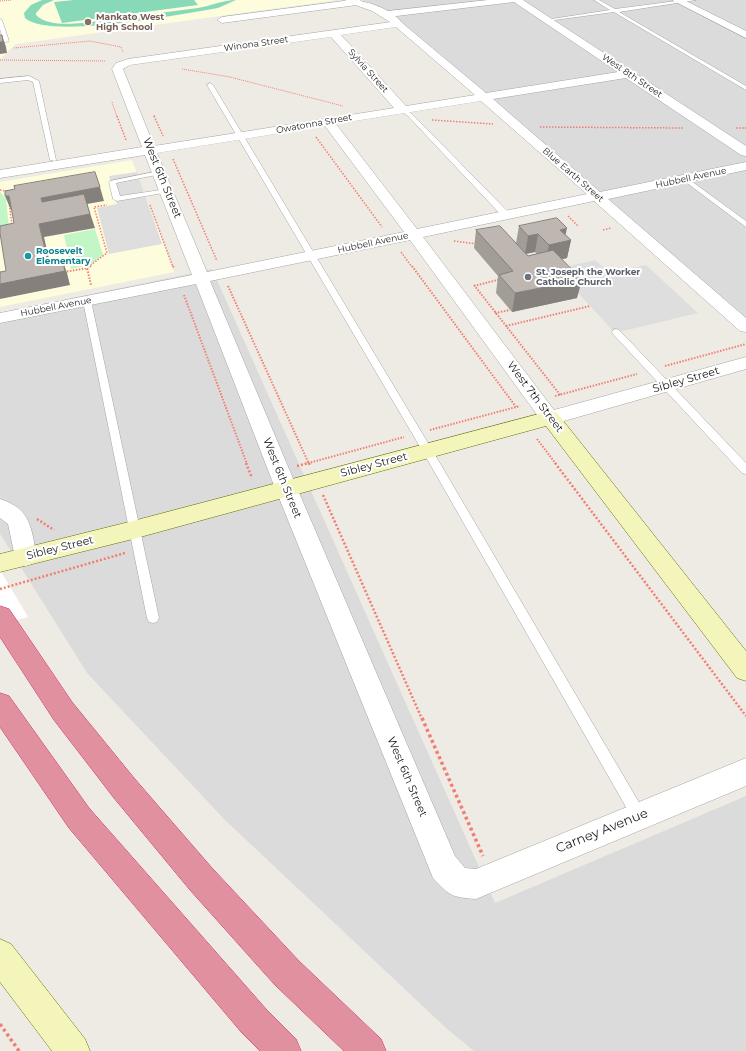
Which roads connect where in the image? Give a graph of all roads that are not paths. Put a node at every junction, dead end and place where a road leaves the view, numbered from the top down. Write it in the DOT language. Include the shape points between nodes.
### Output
graph roads {
  1 [pos="513,0"];
  2 [pos="517,0"];
  3 [pos="596,0"];
  4 [pos="694,0"];
  5 [pos="354,1"];
  6 [pos="679,1"];
  7 [pos="614,10"];
  8 [pos="388,14"];
  9 [pos="0,20"];
  10 [pos="222,20"];
  11 [pos="547,20"];
  12 [pos="398,24"];
  13 [pos="333,33"];
  14 [pos="746,35"];
  15 [pos="0,42"];
  16 [pos="117,69"];
  17 [pos="628,74"];
  18 [pos="0,81"];
  19 [pos="210,85"];
  20 [pos="746,88"];
  21 [pos="484,96"];
  22 [pos="403,110"];
  23 [pos="328,122"];
  24 [pos="239,136"];
  25 [pos="151,150"];
  26 [pos="746,152"];
  27 [pos="53,160"];
  28 [pos="746,166"];
  29 [pos="0,174"];
  30 [pos="159,174"];
  31 [pos="685,179"];
  32 [pos="167,191"];
  33 [pos="599,197"];
  34 [pos="507,216"];
  35 [pos="746,225"];
  36 [pos="414,235"];
  37 [pos="311,256"];
  38 [pos="201,278"];
  39 [pos="90,295"];
  40 [pos="0,318"];
  41 [pos="746,327"];
  42 [pos="616,332"];
  43 [pos="746,363"];
  44 [pos="665,386"];
  45 [pos="543,410"];
  46 [pos="422,442"];
  47 [pos="746,470"];
  48 [pos="286,488"];
  49 [pos="0,507"];
  50 [pos="136,540"];
  51 [pos="24,546"];
  52 [pos="0,564"];
  53 [pos="153,618"];
  54 [pos="5,623"];
  55 [pos="746,670"];
  56 [pos="0,705"];
  57 [pos="746,772"];
  58 [pos="639,816"];
  59 [pos="458,882"];
  60 [pos="0,955"];
  61 [pos="73,1051"];
  62 [pos="284,1051"];
  63 [pos="369,1051"];
  1 -- 8 [label="street"];
  2 -- 11 [label="street, West 8th Street"];
  3 -- 7 [label="lane"];
  4 -- 6 [label="lane"];
  5 -- 8 [label="street"];
  5 -- 10 [label="street"];
  6 -- 7 [label="lane"];
  6 -- 14 [label="street"];
  7 -- 11 [label="lane"];
  7 -- 20 [label="lane"];
  8 -- 12 [label="street, Blue Earth Street"];
  9 -- 15 [label="lane" via="6,41"];
  11 -- 17 [label="street, West 8th Street"];
  12 -- 13 [label="street, Winona Street"];
  12 -- 21 [label="street, Blue Earth Street"];
  13 -- 16 [label="street, Winona Street" via="128,62"];
  13 -- 22 [label="street, Sylvia Street"];
  16 -- 25 [label="street, West 6th Street"];
  17 -- 21 [label="street, Owatonna Street"];
  17 -- 26 [label="street, West 8th Street"];
  18 -- 27 [label="lane" via="29,78 36,81"];
  19 -- 24 [label="lane"];
  21 -- 22 [label="street, Owatonna Street"];
  21 -- 33 [label="street, Blue Earth Street"];
  22 -- 23 [label="street, Owatonna Street"];
  22 -- 34 [label="lane"];
  23 -- 24 [label="street, Owatonna Street"];
  23 -- 36 [label="street, West 7th Street"];
  24 -- 25 [label="street, Owatonna Street"];
  24 -- 37 [label="lane"];
  25 -- 29 [label="street, Owatonna Street"];
  25 -- 30 [label="street, West 6th Street"];
  28 -- 31 [label="street, Hubbell Avenue"];
  30 -- 32 [label="street, West 6th Street"];
  30 -- 32 [label="lane" via="112,182 117,200"];
  31 -- 33 [label="street, Hubbell Avenue"];
  31 -- 35 [label="lane"];
  32 -- 38 [label="street, West 6th Street"];
  33 -- 34 [label="street, Hubbell Avenue"];
  33 -- 41 [label="street, Blue Earth Street"];
  34 -- 36 [label="street, Hubbell Avenue"];
  36 -- 37 [label="street, Hubbell Avenue"];
  36 -- 45 [label="street, West 7th Street"];
  37 -- 38 [label="street, Hubbell Avenue"];
  37 -- 46 [label="lane"];
  38 -- 39 [label="street, Hubbell Avenue"];
  38 -- 48 [label="street, West 6th Street"];
  39 -- 40 [label="street, Hubbell Avenue"];
  39 -- 50 [label="lane"];
  42 -- 44 [label="lane"];
  43 -- 44 [label="street, Sibley Street"];
  44 -- 45 [label="street, Sibley Street"];
  44 -- 47 [label="lane"];
  45 -- 46 [label="main road, Sibley Street"];
  45 -- 55 [label="main road, West 7th Street"];
  46 -- 48 [label="main road, Sibley Street" via="320,483"];
  46 -- 58 [label="lane"];
  48 -- 50 [label="main road, Sibley Street"];
  48 -- 59 [label="street, West 6th Street" via="444,867"];
  49 -- 51 [label="street" via="18,520"];
  50 -- 51 [label="main road, Sibley Street"];
  50 -- 53 [label="lane"];
  51 -- 52 [label="main road, Sibley Street"];
  54 -- 63 [label="highway" via="63,711 201,880 287,973"];
  56 -- 62 [label="highway" via="78,818"];
  57 -- 58 [label="street, Carney Avenue"];
  58 -- 59 [label="street, Carney Avenue" via="476,884"];
  60 -- 61 [label="main road"];
}
